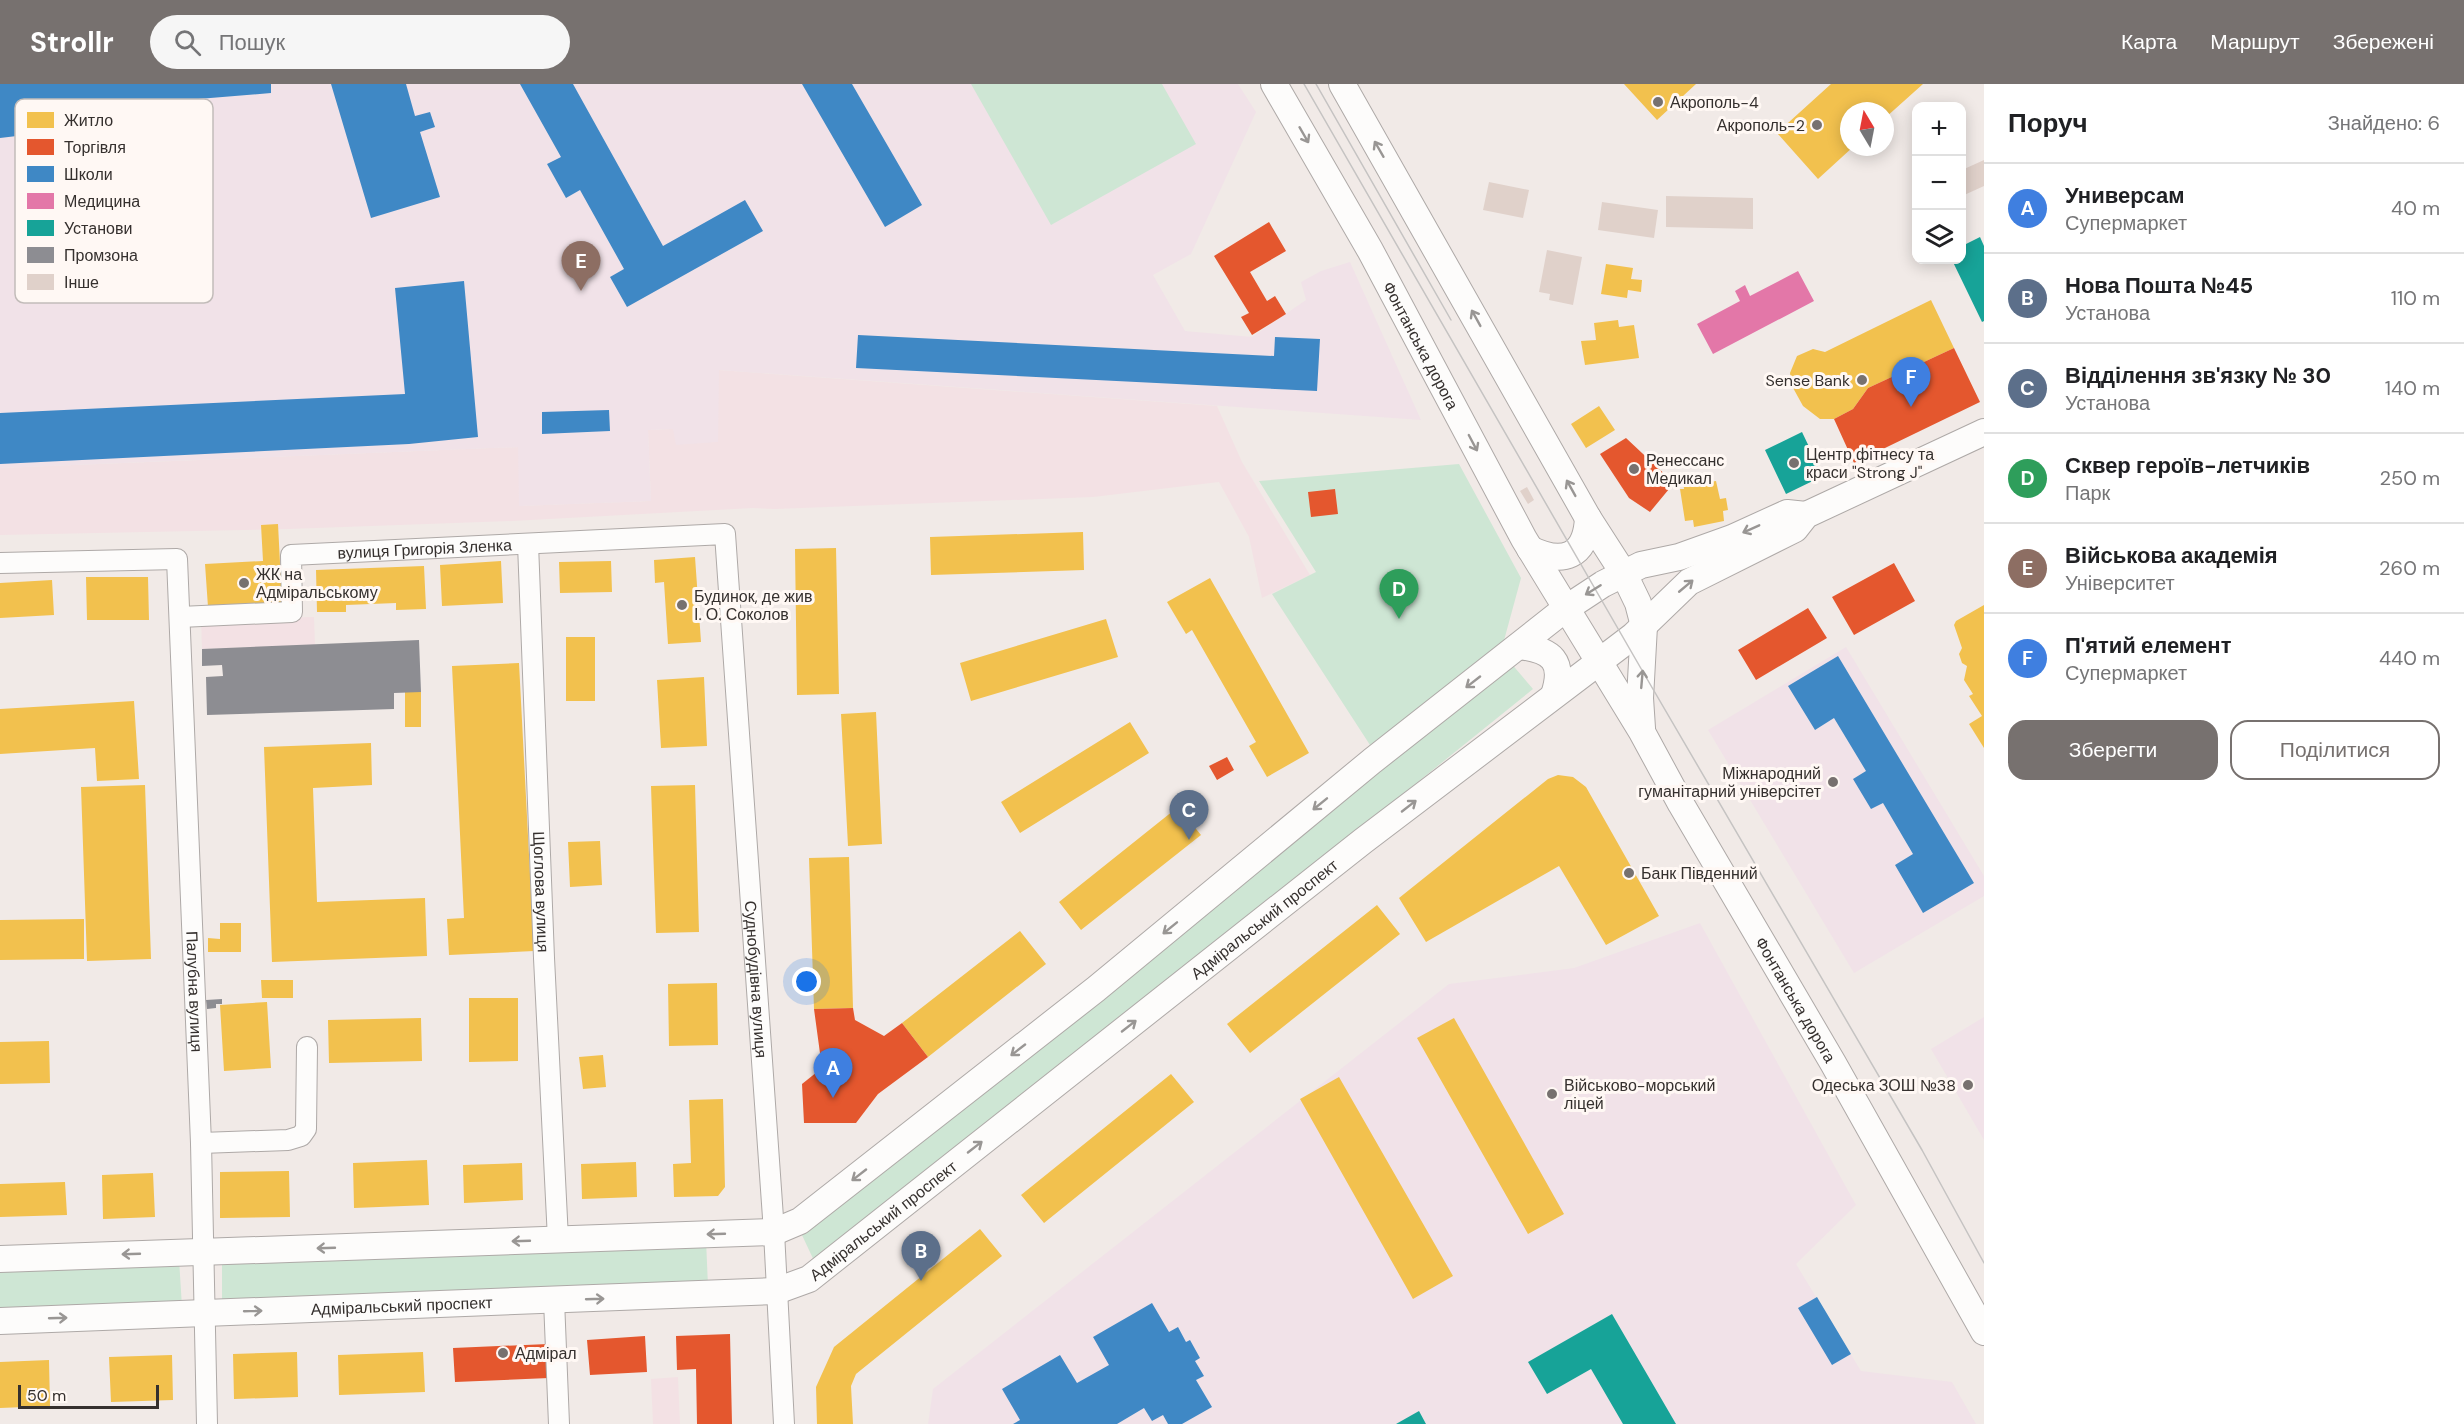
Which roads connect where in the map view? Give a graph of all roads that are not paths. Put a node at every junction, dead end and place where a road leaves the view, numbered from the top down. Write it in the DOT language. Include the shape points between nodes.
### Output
graph roads {
  1 [pos="1274,84"];
  2 [pos="1342,84"];
  3 [pos="1984,432"];
  4 [pos="1806,515"];
  5 [pos="1588,518"];
  6 [pos="725,534"];
  7 [pos="528,544"];
  8 [pos="1530,549"];
  9 [pos="0,563"];
  10 [pos="1623,574"];
  11 [pos="1565,609"];
  12 [pos="180,617"];
  13 [pos="1644,626"];
  14 [pos="1519,646"];
  15 [pos="1598,663"];
  16 [pos="1554,695"];
  17 [pos="1642,732"];
  18 [pos="307,1047"];
  19 [pos="201,1143"];
  20 [pos="774,1232"];
  21 [pos="558,1239"];
  22 [pos="201,1252"];
  23 [pos="0,1259"];
  24 [pos="776,1291"];
  25 [pos="554,1300"];
  26 [pos="204,1313"];
  27 [pos="0,1321"];
  28 [pos="1984,1332"];
  29 [pos="207,1424"];
  30 [pos="559,1424"];
  31 [pos="784,1424"];
  1 -- 8 [label="main road, Фонтанська дорога, one-way" via="1370,250"];
  5 -- 2 [label="main road, one-way"];
  3 -- 4 [label="main road"];
  4 -- 10 [label="main road, one-way" via="1787,513 1732,538"];
  13 -- 4 [label="main road, Адміральський проспект, one-way" via="1689,582 1795,530"];
  5 -- 8 [label="main road" via="1587,535 1574,553 1555,557"];
  5 -- 10 [label="main road"];
  6 -- 7 [label="street, вулиця Григорія Зленка"];
  6 -- 20 [label="street, Суднобудівна вулиця"];
  7 -- 12 [label="street, вулиця Григорія Зленка" via="291,555 292,612"];
  7 -- 21 [label="street, Щоглова вулиця"];
  8 -- 11 [label="main road, Фонтанська дорога"];
  9 -- 12 [label="street, Палубна вулиця" via="177,559"];
  10 -- 11 [label="main road, one-way"];
  10 -- 13 [label="main road" via="1638,603"];
  11 -- 14 [label="main road"];
  11 -- 15 [label="main road, Фонтанська дорога"];
  12 -- 19 [label="street, Палубна вулиця"];
  13 -- 15 [label="main road, Адміральський проспект"];
  17 -- 13 [label="main road, Фонтанська дорога, one-way"];
  14 -- 16 [label="main road" via="1551,655 1559,679"];
  14 -- 20 [label="main road, one-way" via="1372,761 1096,989 800,1221"];
  15 -- 16 [label="main road, Адміральський проспект"];
  15 -- 17 [label="main road, Фонтанська дорога"];
  24 -- 16 [label="main road, Адміральський проспект, one-way" via="821,1271"];
  17 -- 28 [label="main road, Фонтанська дорога"];
  18 -- 19 [label="street" via="306,1129 301,1136 288,1140"];
  19 -- 22 [label="street, Палубна вулиця"];
  20 -- 21 [label="main road, one-way"];
  20 -- 24 [label="street, Суднобудівна вулиця"];
  21 -- 22 [label="main road, one-way"];
  22 -- 23 [label="main road, one-way"];
  22 -- 26 [label="street, Палубна вулиця"];
  25 -- 24 [label="main road, Адміральський проспект, one-way"];
  24 -- 31 [label="street, Суднобудівна вулиця"];
  26 -- 25 [label="main road, Адміральський проспект, one-way"];
  25 -- 30 [label="street"];
  27 -- 26 [label="main road, Адміральський проспект, one-way"];
  26 -- 29 [label="street, Палубна вулиця"];
}
